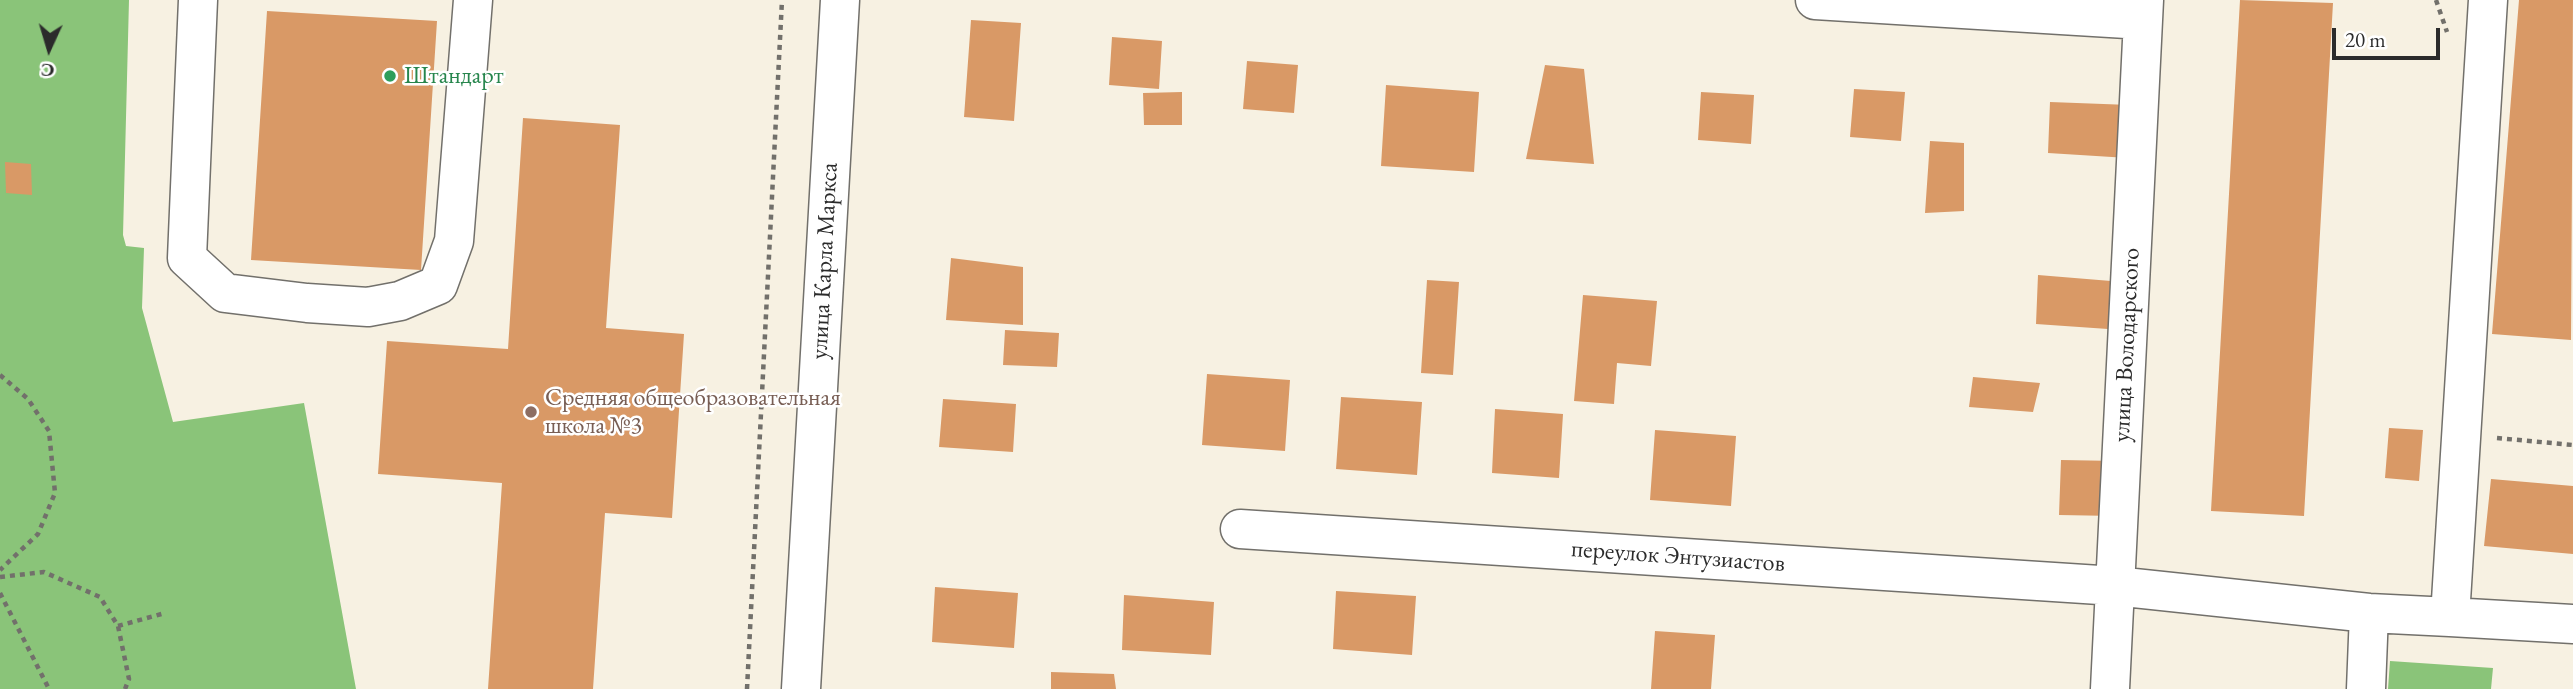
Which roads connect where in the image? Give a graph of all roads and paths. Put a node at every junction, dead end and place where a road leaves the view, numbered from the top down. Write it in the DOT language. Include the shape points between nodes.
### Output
graph roads {
  1 [pos="198,0"];
  2 [pos="473,0"];
  3 [pos="782,0"];
  4 [pos="840,0"];
  5 [pos="1815,0"];
  6 [pos="2488,0"];
  7 [pos="2144,10"];
  8 [pos="0,375"];
  9 [pos="2461,435"];
  10 [pos="2573,445"];
  11 [pos="1240,529"];
  12 [pos="0,570"];
  13 [pos="0,577"];
  14 [pos="2115,586"];
  15 [pos="0,593"];
  16 [pos="165,613"];
  17 [pos="2370,613"];
  18 [pos="2450,617"];
  19 [pos="2573,624"];
  20 [pos="118,626"];
  21 [pos="49,689"];
  22 [pos="125,689"];
  23 [pos="747,689"];
  24 [pos="801,689"];
  25 [pos="2110,689"];
  26 [pos="2366,689"];
  1 -- 2 [label="street" via="187,258 225,293 368,307 438,285 454,241"];
  3 -- 23 [label="path"];
  4 -- 24 [label="street, улица Карла Маркса"];
  5 -- 7 [label="street"];
  6 -- 9 [label="street"];
  7 -- 14 [label="street, улица Володарского"];
  8 -- 12 [label="path" via="28,399 49,431 55,493 38,534"];
  9 -- 10 [label="path"];
  9 -- 18 [label="street"];
  11 -- 14 [label="street, переулок Энтузиастов"];
  13 -- 20 [label="path" via="44,572 100,597"];
  14 -- 17 [label="street, переулок Энтузиастов"];
  14 -- 25 [label="street, улица Володарского"];
  15 -- 21 [label="path"];
  16 -- 20 [label="path"];
  17 -- 18 [label="street, переулок Энтузиастов"];
  17 -- 26 [label="street"];
  18 -- 19 [label="street, переулок Энтузиастов"];
  20 -- 22 [label="path" via="129,679"];
}
